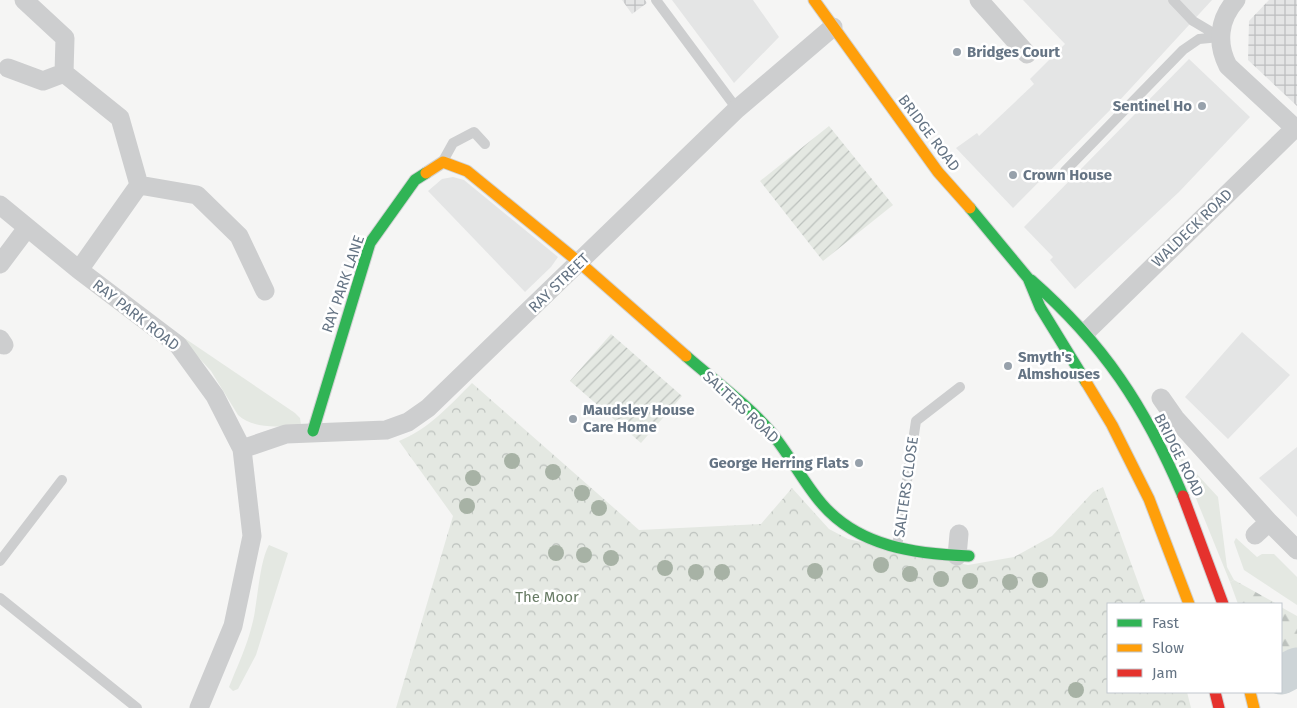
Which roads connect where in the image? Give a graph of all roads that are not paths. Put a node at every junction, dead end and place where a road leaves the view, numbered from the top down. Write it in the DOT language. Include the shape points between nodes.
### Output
graph roads {
  1 [pos="24,0"];
  2 [pos="656,0"];
  3 [pos="814,0"];
  4 [pos="979,0"];
  5 [pos="1173,0"];
  6 [pos="1236,0"];
  7 [pos="833,27"];
  8 [pos="1220,37"];
  9 [pos="1027,54"];
  10 [pos="8,68"];
  11 [pos="64,73"];
  12 [pos="737,109"];
  13 [pos="1296,129"];
  14 [pos="485,144"];
  15 [pos="443,162"];
  16 [pos="1066,171"];
  17 [pos="139,185"];
  18 [pos="0,205"];
  19 [pos="27,228"];
  20 [pos="580,263"];
  21 [pos="0,264"];
  22 [pos="79,270"];
  23 [pos="1028,278"];
  24 [pos="264,291"];
  25 [pos="1083,344"];
  26 [pos="1090,366"];
  27 [pos="960,387"];
  28 [pos="1161,398"];
  29 [pos="313,431"];
  30 [pos="242,449"];
  31 [pos="1138,450"];
  32 [pos="1137,474"];
  33 [pos="62,480"];
  34 [pos="1269,522"];
  35 [pos="960,534"];
  36 [pos="1255,535"];
  37 [pos="897,548"];
  38 [pos="1297,550"];
  39 [pos="963,556"];
  40 [pos="0,561"];
  41 [pos="0,598"];
  42 [pos="1189,603"];
  43 [pos="1223,603"];
  44 [pos="1215,693"];
  45 [pos="1250,693"];
  46 [pos="137,708"];
  47 [pos="199,708"];
  48 [pos="1219,708"];
  49 [pos="1254,708"];
  1 -- 11 [label="street" via="65,38"];
  2 -- 12 [label="lane"];
  3 -- 7 [label="main road, BRIDGE ROAD"];
  4 -- 9 [label="street"];
  5 -- 8 [label="lane" via="1193,21"];
  6 -- 8 [label="street" via="1223,21"];
  7 -- 12 [label="street, RAY STREET"];
  7 -- 23 [label="main road, BRIDGE ROAD" via="938,172"];
  8 -- 13 [label="street" via="1228,66"];
  8 -- 16 [label="lane" via="1199,39 1183,50"];
  10 -- 11 [label="street" via="43,81"];
  11 -- 17 [label="street" via="120,118"];
  12 -- 20 [label="street, RAY STREET"];
  13 -- 25 [label="street, WALDECK ROAD"];
  14 -- 15 [label="lane" via="474,132 454,143"];
  15 -- 20 [label="main road" via="467,171"];
  15 -- 29 [label="main road, RAY PARK LANE" via="415,180 370,243"];
  17 -- 22 [label="street"];
  17 -- 24 [label="street" via="197,195 239,236"];
  18 -- 19 [label="street, RAY PARK ROAD"];
  19 -- 21 [label="street"];
  19 -- 22 [label="street, RAY PARK ROAD"];
  20 -- 29 [label="street, RAY STREET" via="445,392 408,422 386,430"];
  20 -- 37 [label="main road, SALTERS ROAD" via="768,428 822,505 835,518 853,531"];
  22 -- 30 [label="street, RAY PARK ROAD" via="178,345 215,396"];
  23 -- 25 [label="main road, BRIDGE ROAD" via="1058,300"];
  23 -- 32 [label="main road, BRIDGE ROAD" via="1040,307 1107,416"];
  25 -- 26 [label="main road, BRIDGE ROAD"];
  25 -- 43 [label="main road, BRIDGE ROAD" via="1112,365 1162,447 1200,533"];
  27 -- 37 [label="lane, SALTERS CLOSE" via="916,421"];
  28 -- 34 [label="street" via="1175,418"];
  29 -- 30 [label="street, RAY STREET" via="286,434"];
  30 -- 47 [label="street" via="252,536 233,626"];
  31 -- 32 [label="main road"];
  32 -- 42 [label="main road, BRIDGE ROAD" via="1150,498"];
  33 -- 40 [label="lane"];
  34 -- 36 [label="street"];
  34 -- 38 [label="street"];
  35 -- 39 [label="street, SALTERS ROAD"];
  37 -- 39 [label="main road, SALTERS ROAD" via="930,555"];
  41 -- 46 [label="lane"];
  44 -- 48 [label="main road"];
  45 -- 49 [label="main road"];
}
